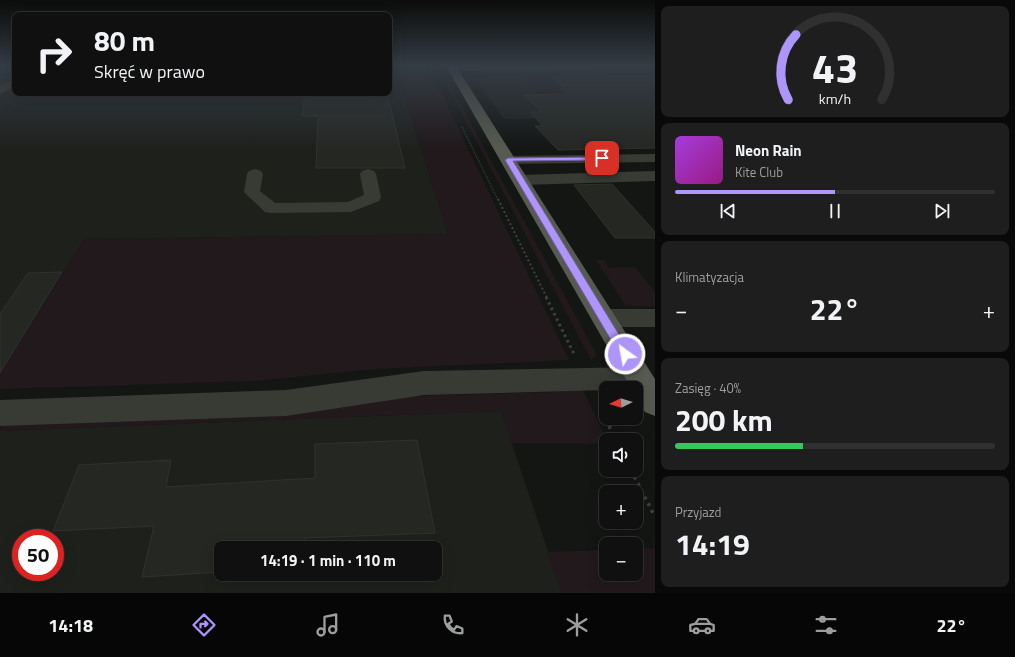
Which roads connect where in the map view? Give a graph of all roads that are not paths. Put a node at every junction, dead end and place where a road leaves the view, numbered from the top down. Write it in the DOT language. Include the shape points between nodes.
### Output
graph roads {
  1 [pos="471,94"];
  2 [pos="655,158"];
  3 [pos="508,160"];
  4 [pos="255,174"];
  5 [pos="368,174"];
  6 [pos="655,176"];
  7 [pos="520,180"];
  8 [pos="603,318"];
  9 [pos="655,318"];
  10 [pos="640,378"];
  11 [pos="655,403"];
  12 [pos="0,413"];
  1 -- 3 [label="main road"];
  2 -- 3 [label="lane"];
  3 -- 7 [label="main road"];
  4 -- 5 [label="lane" via="252,192 271,208 351,207 373,197"];
  6 -- 7 [label="lane"];
  7 -- 8 [label="main road"];
  8 -- 9 [label="lane"];
  8 -- 10 [label="main road"];
  10 -- 11 [label="main road"];
  10 -- 12 [label="lane" via="424,383 286,403"];
}
